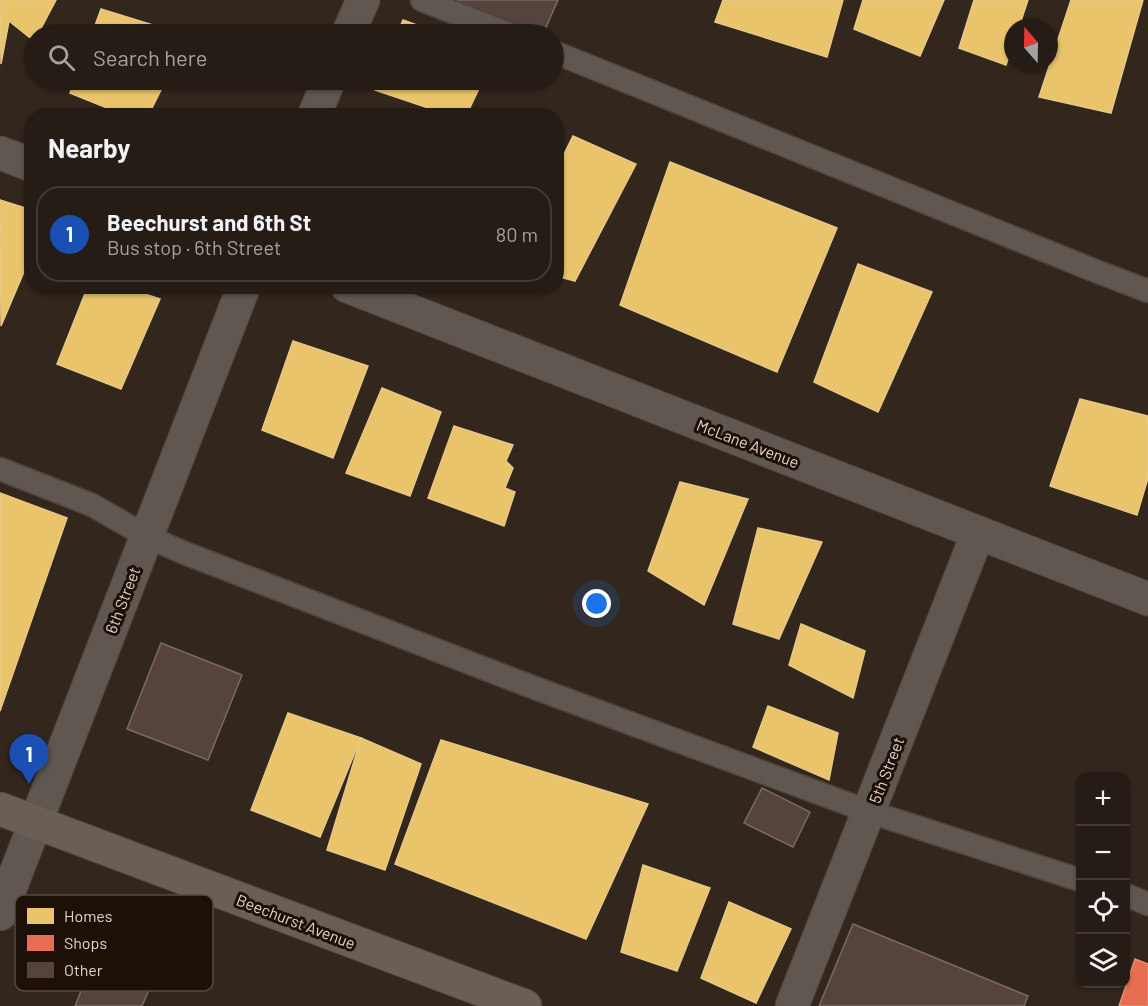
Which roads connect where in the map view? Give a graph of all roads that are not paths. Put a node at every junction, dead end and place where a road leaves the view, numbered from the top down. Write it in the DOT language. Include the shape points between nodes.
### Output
graph roads {
  1 [pos="363,0"];
  2 [pos="422,0"];
  3 [pos="352,24"];
  4 [pos="483,24"];
  5 [pos="564,56"];
  6 [pos="325,90"];
  7 [pos="317,108"];
  8 [pos="0,153"];
  9 [pos="24,162"];
  10 [pos="1148,291"];
  11 [pos="241,294"];
  12 [pos="368,294"];
  13 [pos="0,469"];
  14 [pos="978,533"];
  15 [pos="146,537"];
  16 [pos="1148,599"];
  17 [pos="0,809"];
  18 [pos="870,812"];
  19 [pos="35,823"];
  20 [pos="1076,879"];
  21 [pos="1130,897"];
  22 [pos="1148,904"];
  23 [pos="0,914"];
  24 [pos="525,1006"];
  25 [pos="792,1006"];
  1 -- 3 [label="street"];
  2 -- 4 [label="lane"];
  5 -- 10 [label="lane"];
  6 -- 7 [label="street"];
  8 -- 9 [label="street"];
  11 -- 15 [label="street, 6th Street"];
  12 -- 14 [label="street, McLane Avenue"];
  13 -- 15 [label="lane" via="92,505"];
  14 -- 16 [label="street, McLane Avenue"];
  14 -- 18 [label="street, 5th Street"];
  15 -- 18 [label="lane" via="527,685"];
  15 -- 19 [label="street, 6th Street"];
  17 -- 19 [label="main road, Beechurst Avenue"];
  18 -- 20 [label="lane"];
  18 -- 25 [label="street, 5th Street"];
  19 -- 23 [label="street, 6th Street"];
  19 -- 24 [label="main road, Beechurst Avenue"];
  21 -- 22 [label="lane"];
}
